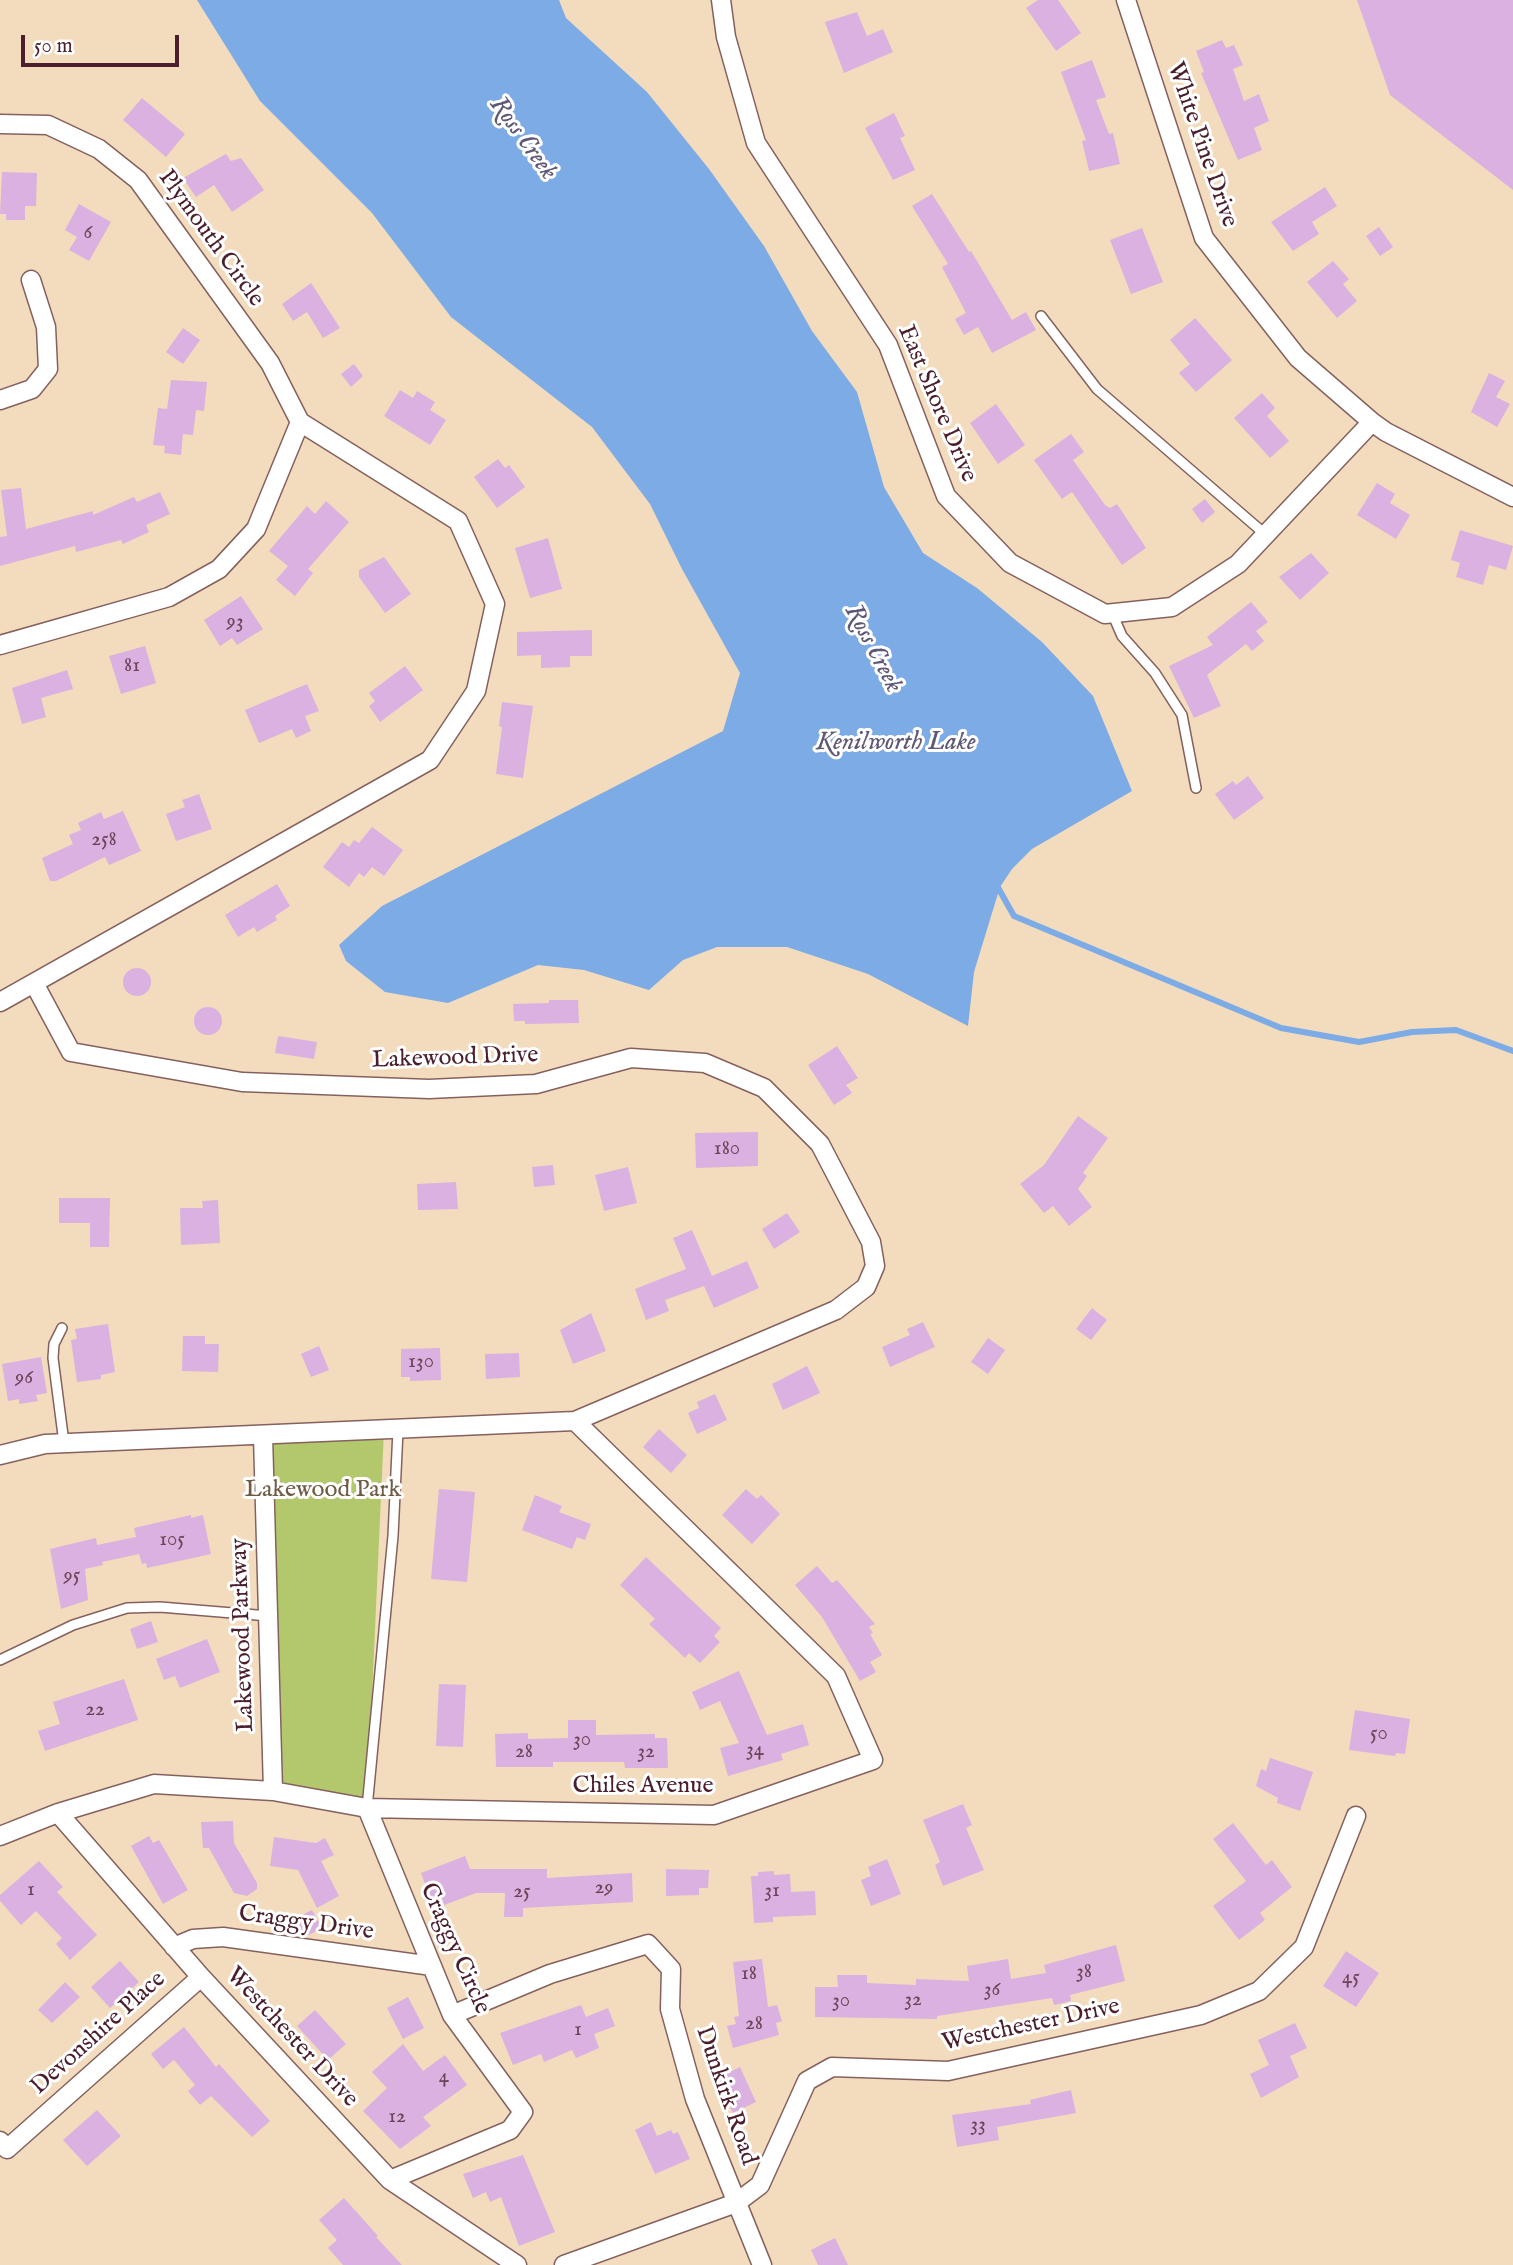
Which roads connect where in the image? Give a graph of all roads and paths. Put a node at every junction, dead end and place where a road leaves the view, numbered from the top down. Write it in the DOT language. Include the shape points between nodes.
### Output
graph roads {
  1 [pos="721,0"];
  2 [pos="1126,0"];
  3 [pos="0,124"];
  4 [pos="32,280"];
  5 [pos="1041,316"];
  6 [pos="0,400"];
  7 [pos="300,422"];
  8 [pos="1372,422"];
  9 [pos="1513,497"];
  10 [pos="1266,535"];
  11 [pos="1112,613"];
  12 [pos="0,645"];
  13 [pos="1196,788"];
  14 [pos="35,985"];
  15 [pos="0,1002"];
  16 [pos="62,1328"];
  17 [pos="575,1421"];
  18 [pos="398,1430"];
  19 [pos="263,1436"];
  20 [pos="64,1443"];
  21 [pos="0,1455"];
  22 [pos="269,1616"];
  23 [pos="0,1660"];
  24 [pos="273,1791"];
  25 [pos="367,1808"];
  26 [pos="58,1813"];
  27 [pos="1356,1816"];
  28 [pos="0,1836"];
  29 [pos="174,1947"];
  30 [pos="432,1966"];
  31 [pos="201,1977"];
  32 [pos="452,2015"];
  33 [pos="0,2141"];
  34 [pos="390,2180"];
  35 [pos="736,2203"];
  36 [pos="517,2265"];
  37 [pos="564,2265"];
  38 [pos="762,2265"];
  1 -- 11 [label="street, East Shore Drive" via="726,37 756,143 888,345 946,496 1010,563 1105,614"];
  2 -- 8 [label="street, White Pine Drive" via="1204,238 1298,358"];
  3 -- 7 [label="street, Plymouth Circle" via="48,125 99,149 138,180 270,363"];
  4 -- 6 [label="street" via="47,327 48,369 32,389"];
  5 -- 10 [label="lane" via="1097,389"];
  7 -- 12 [label="street" via="256,529 219,569 169,597"];
  7 -- 14 [label="street" via="458,521 495,604 476,691 430,760"];
  8 -- 9 [label="street, White Pine Drive"];
  8 -- 10 [label="street, East Shore Drive"];
  10 -- 11 [label="street, East Shore Drive" via="1238,564 1172,607"];
  11 -- 13 [label="lane" via="1122,636 1155,673 1182,715"];
  14 -- 15 [label="street"];
  14 -- 17 [label="street, Lakewood Drive" via="71,1052 242,1082 429,1089 536,1084 631,1059 705,1063 764,1088 821,1144 872,1242 875,1266 866,1287 836,1310"];
  16 -- 20 [label="lane" via="52,1358"];
  17 -- 18 [label="street, Lakewood Drive"];
  17 -- 25 [label="street, Chiles Avenue" via="836,1676 873,1760 715,1815"];
  18 -- 19 [label="street, Lakewood Drive"];
  18 -- 25 [label="lane" via="393,1536"];
  19 -- 20 [label="street, Lakewood Drive"];
  19 -- 22 [label="street, Lakewood Parkway"];
  20 -- 21 [label="street, Lakewood Drive"];
  22 -- 23 [label="lane" via="160,1606 127,1608 73,1625"];
  22 -- 24 [label="street, Lakewood Parkway"];
  24 -- 25 [label="street, Chiles Avenue"];
  24 -- 26 [label="street, Chiles Avenue" via="154,1784"];
  25 -- 30 [label="street, Craggy Circle"];
  26 -- 28 [label="street, Chiles Avenue"];
  26 -- 29 [label="street, Westchester Drive"];
  27 -- 35 [label="street, Westchester Drive" via="1304,1947 1259,1991 1201,2015 948,2071 832,2067 807,2081 761,2185"];
  29 -- 30 [label="street, Craggy Drive" via="192,1939 223,1937"];
  29 -- 31 [label="street, Westchester Drive"];
  30 -- 32 [label="street, Craggy Circle"];
  31 -- 33 [label="street, Devonshire Place" via="7,2149"];
  31 -- 34 [label="street, Westchester Drive"];
  32 -- 34 [label="street, Craggy Circle" via="523,2112 510,2130"];
  32 -- 35 [label="street, Dunkirk Road" via="550,1974 649,1944 671,1969 670,2009 695,2099"];
  34 -- 36 [label="street, Westchester Drive"];
  35 -- 37 [label="street, Westchester Drive"];
  35 -- 38 [label="street, Dunkirk Road"];
}
